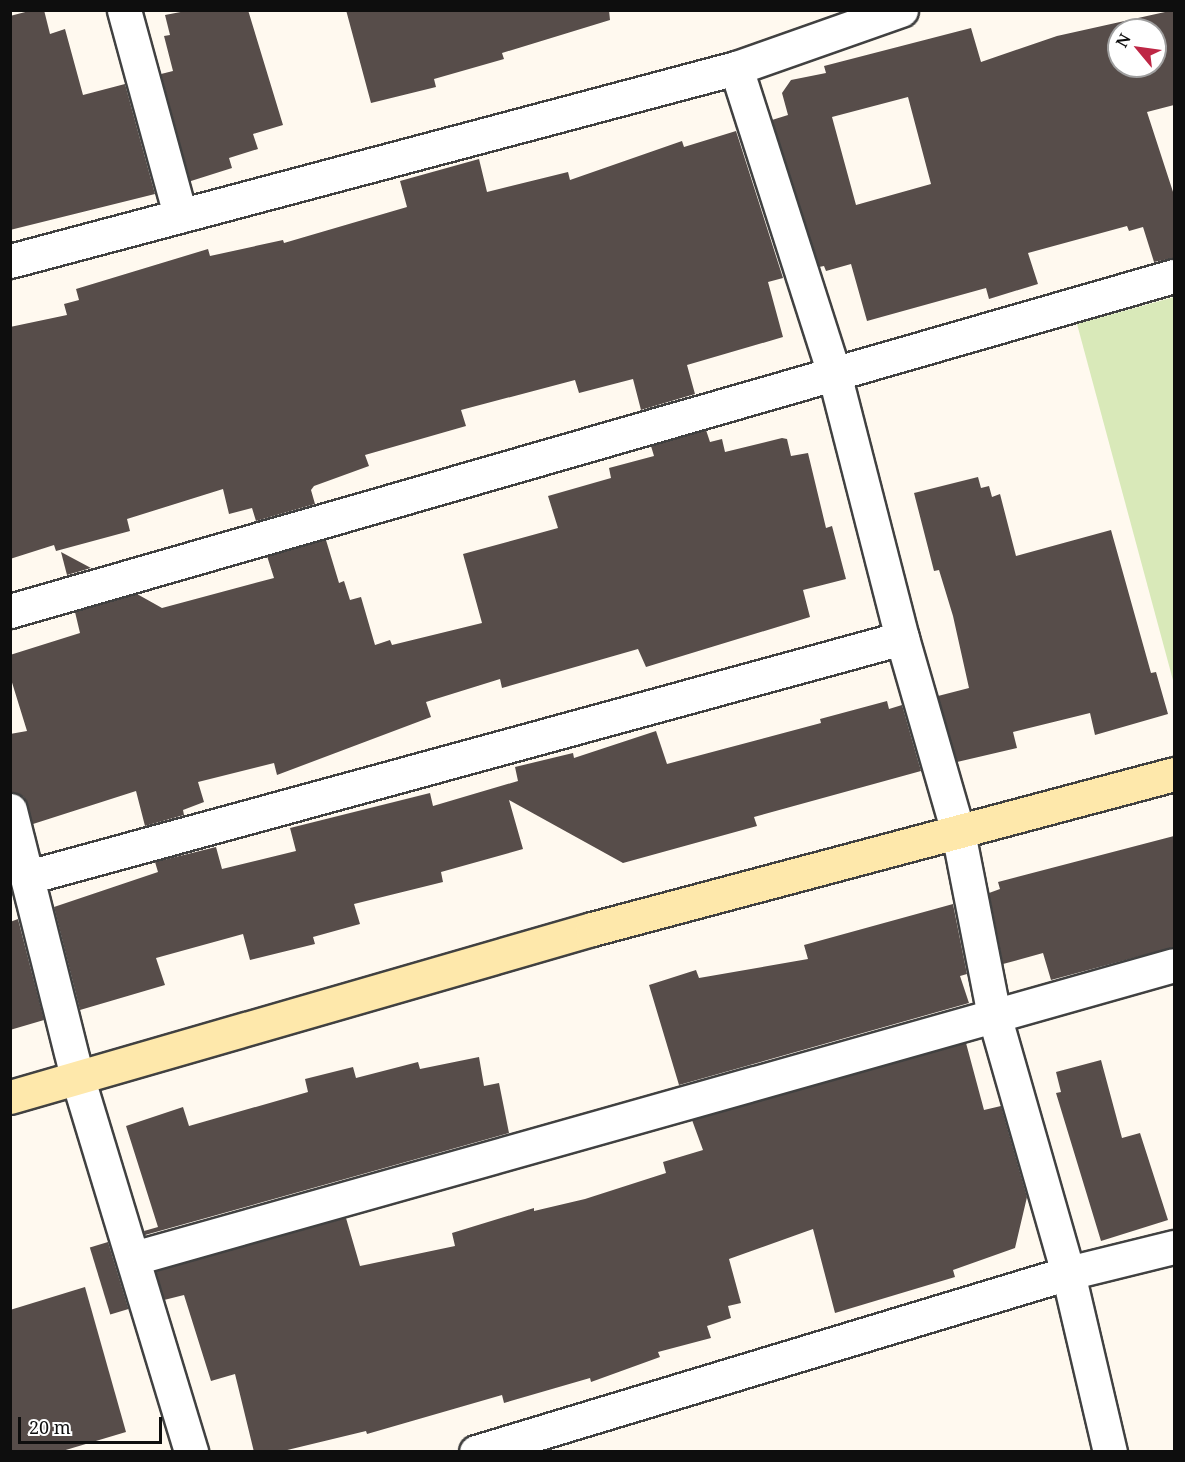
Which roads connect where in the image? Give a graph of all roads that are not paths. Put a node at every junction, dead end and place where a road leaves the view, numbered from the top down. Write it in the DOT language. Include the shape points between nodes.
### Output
graph roads {
  1 [pos="124,10"];
  2 [pos="881,14"];
  3 [pos="736,68"];
  4 [pos="180,215"];
  5 [pos="10,261"];
  6 [pos="1174,276"];
  7 [pos="835,377"];
  8 [pos="10,611"];
  9 [pos="902,638"];
  10 [pos="1174,774"];
  11 [pos="10,810"];
  12 [pos="958,832"];
  13 [pos="28,878"];
  14 [pos="1174,965"];
  15 [pos="994,1015"];
  16 [pos="77,1076"];
  17 [pos="10,1097"];
  18 [pos="1174,1247"];
  19 [pos="134,1258"];
  20 [pos="1068,1273"];
  21 [pos="190,1452"];
  22 [pos="476,1452"];
  23 [pos="1110,1452"];
  1 -- 4 [label="street"];
  2 -- 3 [label="street"];
  3 -- 4 [label="street"];
  3 -- 7 [label="street"];
  4 -- 5 [label="street"];
  6 -- 7 [label="street"];
  7 -- 8 [label="street"];
  7 -- 9 [label="street"];
  9 -- 12 [label="street"];
  9 -- 13 [label="street"];
  10 -- 12 [label="street"];
  11 -- 13 [label="street"];
  12 -- 15 [label="street"];
  12 -- 16 [label="street" via="592,929"];
  13 -- 16 [label="street"];
  14 -- 15 [label="street"];
  15 -- 19 [label="street"];
  15 -- 20 [label="street"];
  16 -- 17 [label="street"];
  16 -- 19 [label="street"];
  18 -- 20 [label="street"];
  19 -- 21 [label="street"];
  20 -- 22 [label="street"];
  20 -- 23 [label="street"];
}
